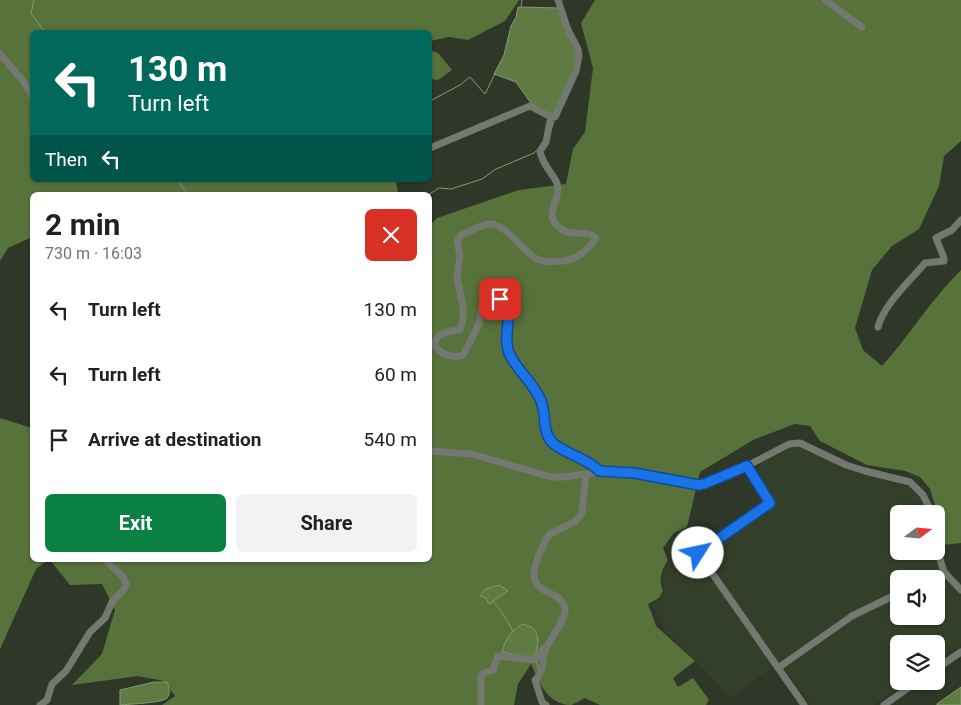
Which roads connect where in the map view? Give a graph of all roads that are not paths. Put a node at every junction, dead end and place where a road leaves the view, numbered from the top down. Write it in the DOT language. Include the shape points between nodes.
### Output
graph roads {
  1 [pos="558,0"];
  2 [pos="825,0"];
  3 [pos="862,27"];
  4 [pos="0,54"];
  5 [pos="30,92"];
  6 [pos="551,116"];
  7 [pos="432,147"];
  8 [pos="961,220"];
  9 [pos="878,327"];
  10 [pos="432,451"];
  11 [pos="747,466"];
  12 [pos="599,471"];
  13 [pos="586,474"];
  14 [pos="927,505"];
  15 [pos="107,562"];
  16 [pos="945,573"];
  17 [pos="961,590"];
  18 [pos="890,597"];
  19 [pos="551,639"];
  20 [pos="961,652"];
  21 [pos="945,663"];
  22 [pos="778,668"];
  23 [pos="905,690"];
  24 [pos="40,705"];
  25 [pos="481,705"];
  26 [pos="546,705"];
  27 [pos="804,705"];
  28 [pos="884,705"];
  1 -- 6 [label="street" via="579,56 561,105 555,117"];
  2 -- 3 [label="street"];
  4 -- 5 [label="street"];
  6 -- 7 [label="street" via="530,106"];
  6 -- 12 [label="street" via="546,142 540,150 544,165 558,188 552,219 570,233 589,233 596,238 580,255 545,261 536,258 490,224 461,235 457,277 463,318 460,330 440,334 434,343 439,351 449,356 463,355 479,324 484,303 496,299 504,301 508,311 506,343 513,361 540,399 548,436 553,443"];
  8 -- 9 [label="street" via="952,230 936,238 944,261 926,263 900,292 880,319"];
  10 -- 13 [label="street" via="472,454 550,477"];
  11 -- 12 [label="street" via="699,485 634,473"];
  11 -- 14 [label="street" via="789,444 805,444 865,472 910,482"];
  11 -- 22 [label="street" via="770,503 698,553"];
  12 -- 13 [label="street"];
  13 -- 19 [label="street" via="582,513 576,521 550,534 533,571 538,586 565,606 563,619"];
  15 -- 24 [label="street" via="123,576 125,588 112,602 105,618 90,632 66,671 52,684 47,700"];
  16 -- 17 [label="street"];
  18 -- 22 [label="street" via="857,613"];
  19 -- 25 [label="street" via="535,658 498,656 493,670 481,676"];
  19 -- 26 [label="street" via="541,673 535,680"];
  20 -- 21 [label="street"];
  22 -- 27 [label="street"];
  23 -- 28 [label="street"];
}
